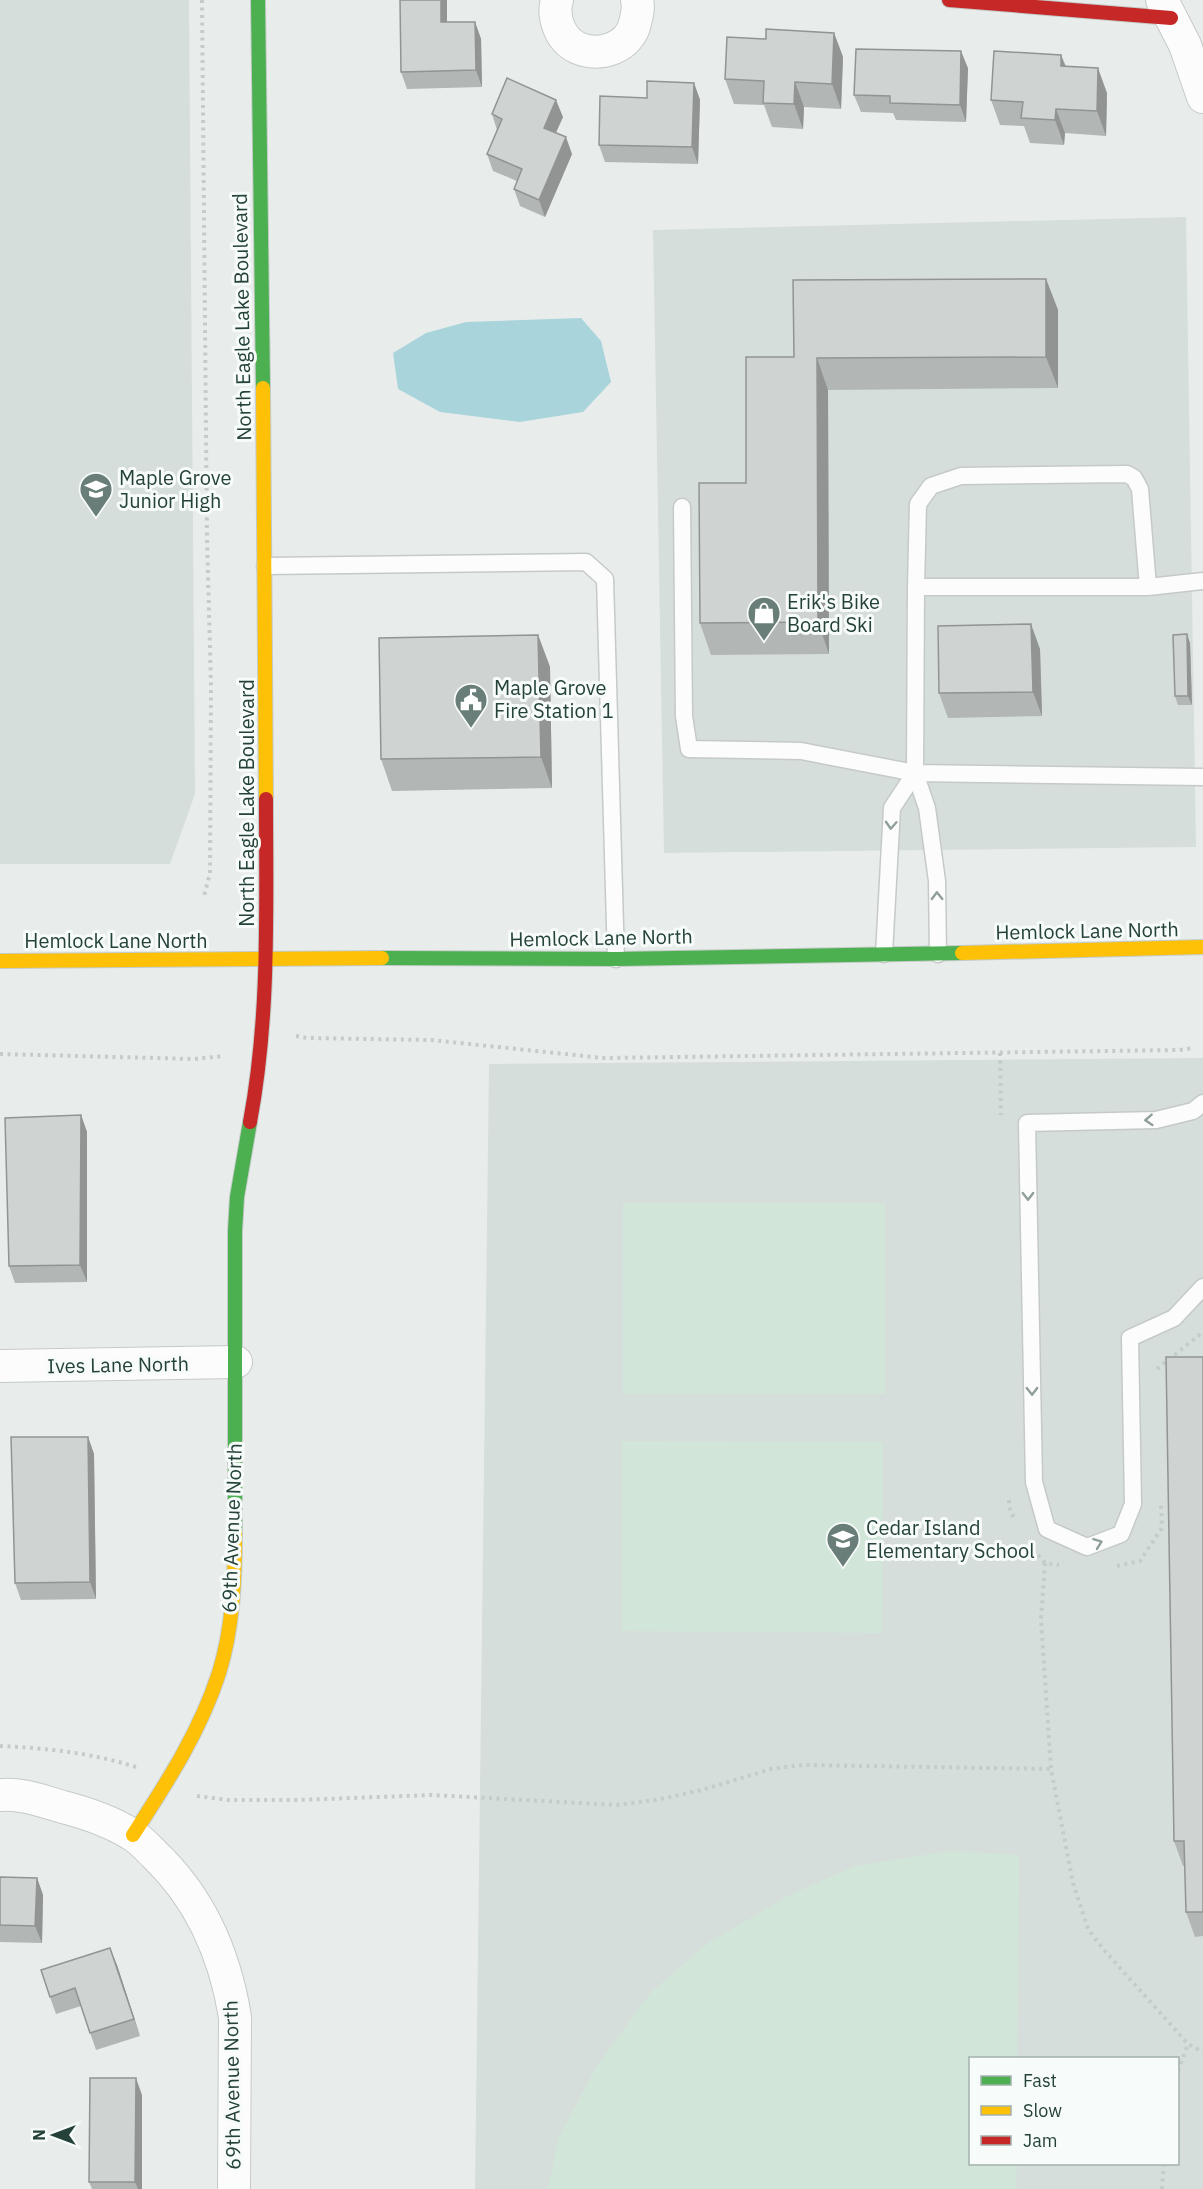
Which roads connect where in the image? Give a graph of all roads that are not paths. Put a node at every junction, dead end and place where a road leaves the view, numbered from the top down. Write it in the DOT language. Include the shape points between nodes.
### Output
graph roads {
  1 [pos="258,0"];
  2 [pos="557,0"];
  3 [pos="637,0"];
  4 [pos="949,0"];
  5 [pos="1167,9"];
  6 [pos="1203,96"];
  7 [pos="682,507"];
  8 [pos="265,566"];
  9 [pos="1203,581"];
  10 [pos="916,587"];
  11 [pos="1148,587"];
  12 [pos="915,773"];
  13 [pos="1203,777"];
  14 [pos="1203,947"];
  15 [pos="884,954"];
  16 [pos="938,954"];
  17 [pos="266,958"];
  18 [pos="616,958"];
  19 [pos="0,961"];
  20 [pos="1203,1102"];
  21 [pos="1203,1287"];
  22 [pos="236,1362"];
  23 [pos="0,1366"];
  24 [pos="0,1795"];
  25 [pos="134,1835"];
  26 [pos="234,2189"];
  1 -- 8 [label="street, North Eagle Lake Boulevard"];
  2 -- 3 [label="street" via="554,10 561,34 578,48 602,52 619,46 633,32"];
  4 -- 5 [label="street"];
  5 -- 6 [label="street"];
  7 -- 12 [label="lane" via="684,716 689,749 801,751"];
  8 -- 17 [label="street, North Eagle Lake Boulevard"];
  8 -- 18 [label="lane" via="586,562 605,579"];
  9 -- 11 [label="lane"];
  10 -- 11 [label="lane"];
  10 -- 11 [label="lane" via="918,504 931,486 961,476 1127,474 1140,489"];
  10 -- 12 [label="lane"];
  12 -- 13 [label="lane"];
  12 -- 15 [label="lane, one-way" via="892,808"];
  16 -- 12 [label="lane, one-way" via="937,881 927,808"];
  14 -- 16 [label="street, Hemlock Lane North"];
  15 -- 16 [label="street, Hemlock Lane North"];
  15 -- 18 [label="street, Hemlock Lane North"];
  17 -- 18 [label="street, Hemlock Lane North"];
  17 -- 19 [label="street, Hemlock Lane North"];
  17 -- 22 [label="street, 69th Avenue North" via="259,1074 237,1197"];
  20 -- 21 [label="lane, one-way" via="1193,1111 1156,1120 1027,1124 1034,1482 1047,1529 1087,1547 1121,1534 1133,1504 1130,1338 1174,1318"];
  22 -- 23 [label="street, Ives Lane North"];
  22 -- 25 [label="street, 69th Avenue North" via="235,1576 228,1632 203,1716"];
  24 -- 25 [label="street" via="15,1794 77,1811"];
  25 -- 26 [label="street, 69th Avenue North" via="170,1870 194,1901 212,1934 230,1991 234,2017"];
}
